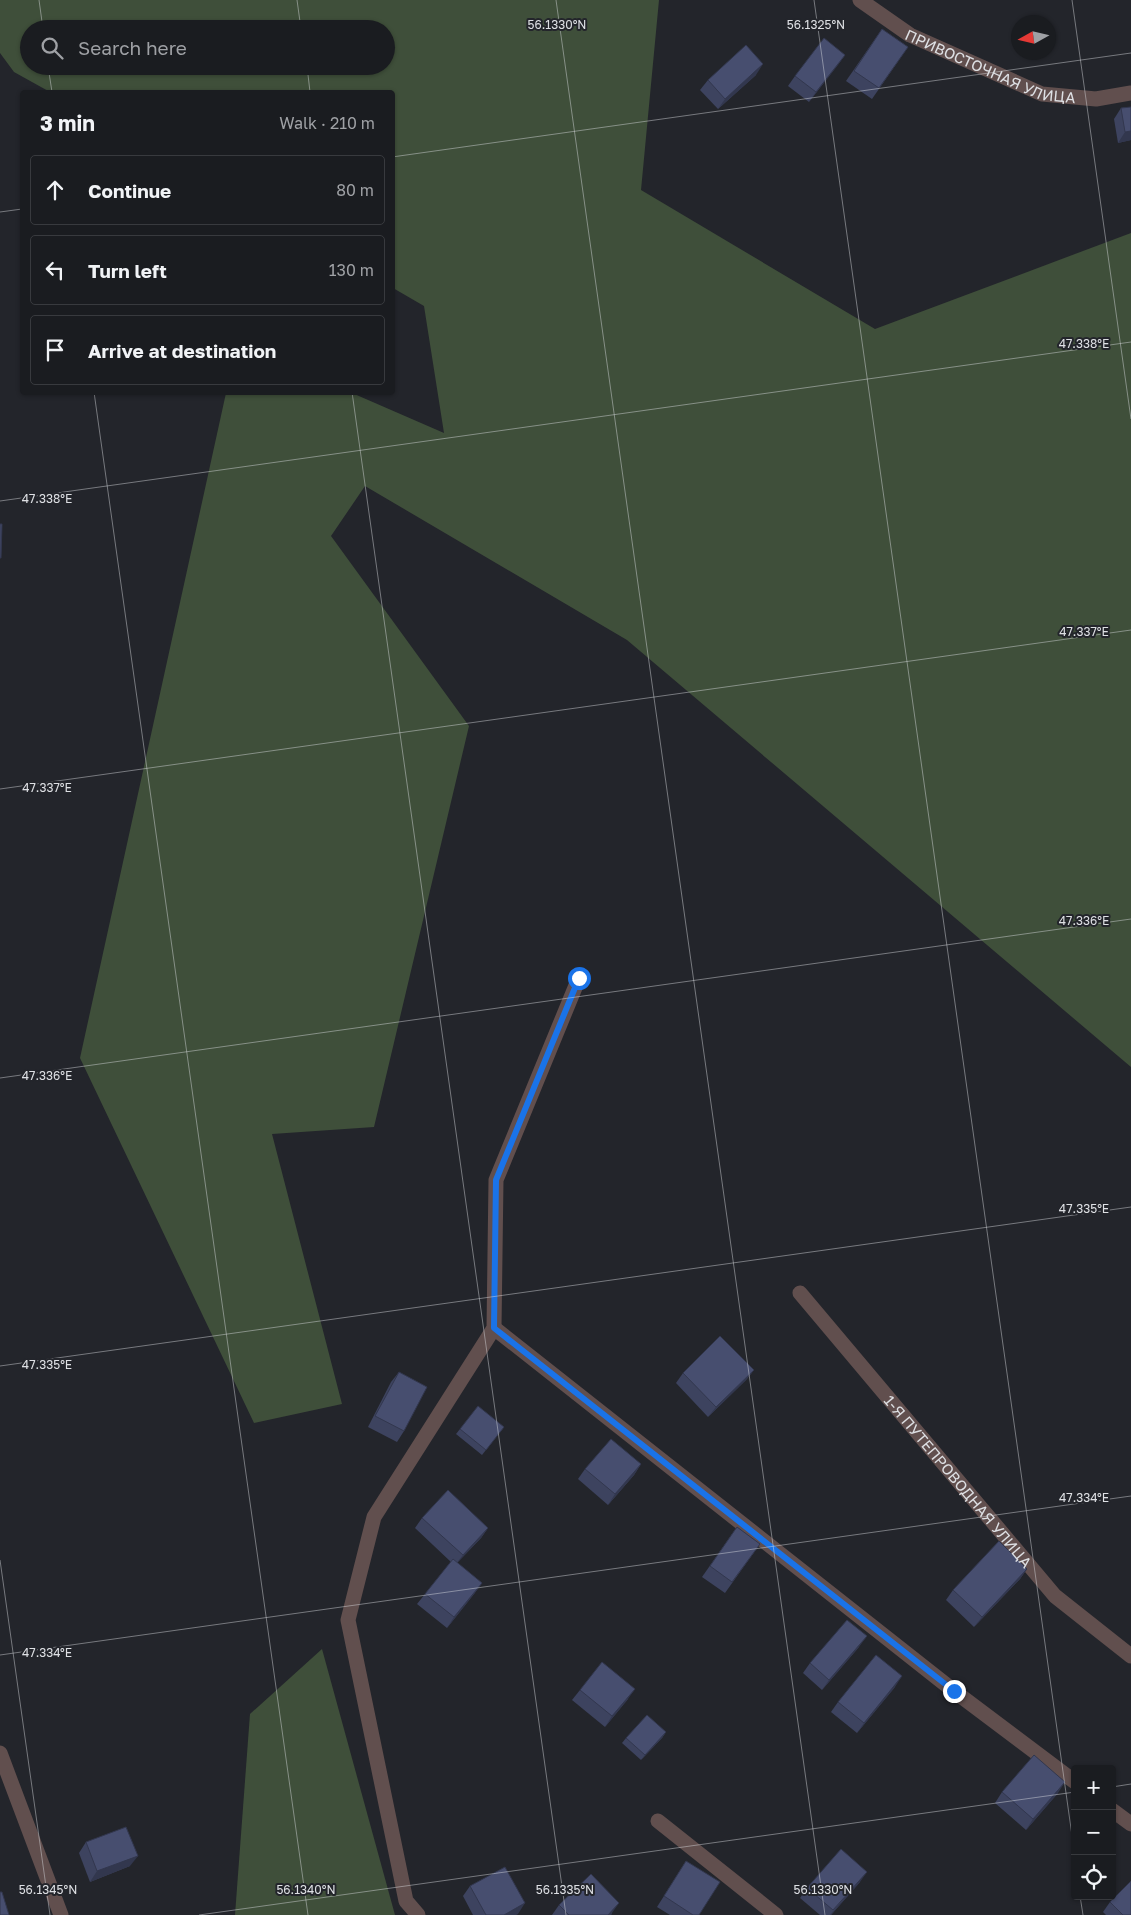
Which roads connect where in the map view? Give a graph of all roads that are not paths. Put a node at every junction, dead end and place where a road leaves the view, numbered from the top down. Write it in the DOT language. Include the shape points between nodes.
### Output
graph roads {
  1 [pos="860,0"];
  2 [pos="1131,92"];
  3 [pos="579,978"];
  4 [pos="800,1293"];
  5 [pos="494,1328"];
  6 [pos="1131,1656"];
  7 [pos="0,1753"];
  8 [pos="1071,1779"];
  9 [pos="1116,1813"];
  10 [pos="658,1821"];
  11 [pos="1131,1824"];
  12 [pos="61,1915"];
  13 [pos="418,1915"];
  14 [pos="776,1915"];
  1 -- 2 [label="street, ПРИВОСТОЧНАЯ УЛИЦА" via="910,35 1042,94 1096,99"];
  3 -- 5 [label="street" via="496,1180"];
  4 -- 6 [label="street, 1-Я ПУТЕПРОВОДНАЯ УЛИЦА" via="1055,1596"];
  5 -- 8 [label="street" via="946,1685"];
  5 -- 13 [label="street" via="374,1517 348,1620 406,1901"];
  7 -- 12 [label="street"];
  9 -- 11 [label="street"];
  10 -- 14 [label="street"];
}
